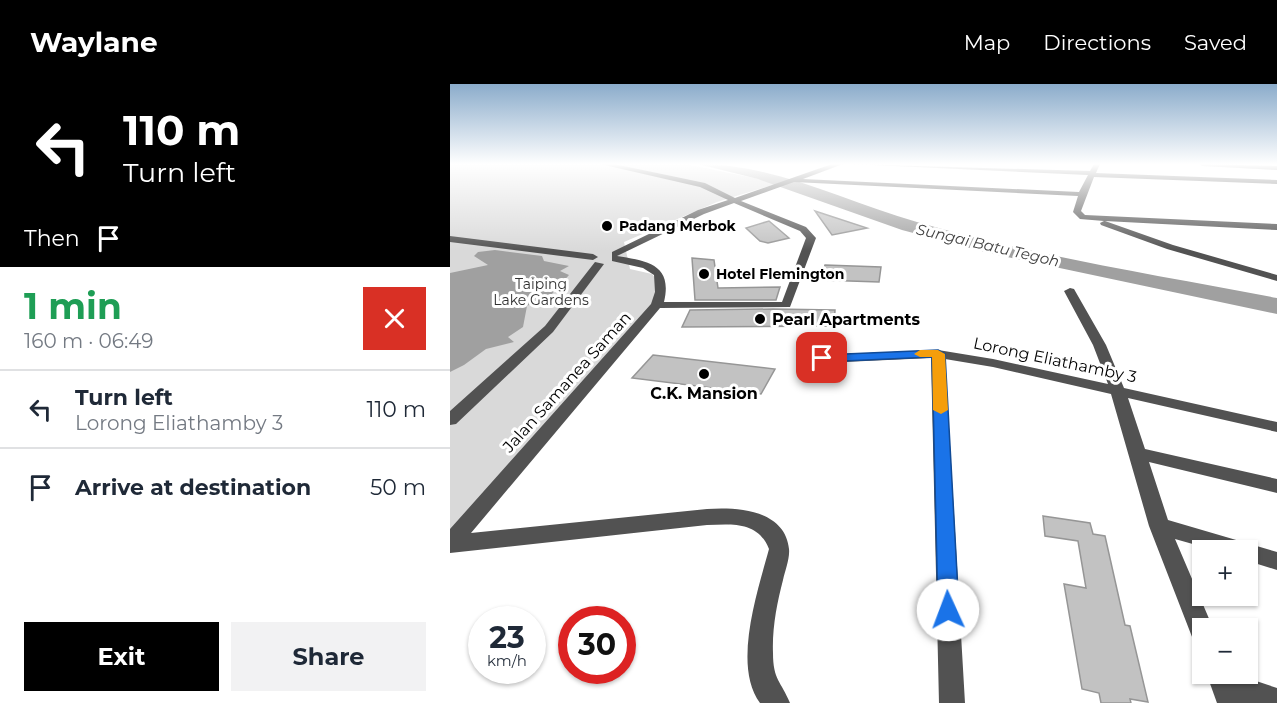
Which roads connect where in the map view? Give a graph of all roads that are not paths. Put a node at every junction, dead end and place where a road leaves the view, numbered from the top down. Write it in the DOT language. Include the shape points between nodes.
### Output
graph roads {
  1 [pos="709,193"];
  2 [pos="719,193"];
  3 [pos="758,193"];
  4 [pos="1057,193"];
  5 [pos="1082,194"];
  6 [pos="733,200"];
  7 [pos="706,210"];
  8 [pos="1096,219"];
  9 [pos="1277,227"];
  10 [pos="450,239"];
  11 [pos="615,257"];
  12 [pos="596,260"];
  13 [pos="1277,278"];
  14 [pos="1070,291"];
  15 [pos="657,305"];
  16 [pos="938,354"];
  17 [pos="822,358"];
  18 [pos="1117,392"];
  19 [pos="450,420"];
  20 [pos="1277,427"];
  21 [pos="1137,453"];
  22 [pos="1277,486"];
  23 [pos="1159,526"];
  24 [pos="1207,540"];
  25 [pos="450,544"];
  26 [pos="1258,555"];
  27 [pos="1277,561"];
  28 [pos="1196,618"];
  29 [pos="1224,686"];
  30 [pos="1277,701"];
  31 [pos="777,703"];
  32 [pos="952,703"];
  1 -- 7 [label="street" via="712,200"];
  2 -- 6 [label="street"];
  3 -- 6 [label="street"];
  4 -- 5 [label="street"];
  5 -- 8 [label="street" via="1077,212"];
  6 -- 7 [label="street"];
  6 -- 15 [label="street" via="803,229 811,238 786,305"];
  7 -- 11 [label="street"];
  8 -- 9 [label="street"];
  8 -- 13 [label="street" via="1170,248"];
  10 -- 12 [label="street"];
  11 -- 12 [label="street"];
  11 -- 15 [label="street" via="651,266 659,273 663,283"];
  12 -- 19 [label="street" via="549,329"];
  14 -- 18 [label="street" via="1088,321"];
  15 -- 25 [label="street, Jalan Samanea Saman"];
  16 -- 17 [label="street, Lorong Eliathamby 3"];
  16 -- 18 [label="street, Lorong Eliathamby 3"];
  16 -- 32 [label="street"];
  18 -- 20 [label="street, Lorong Eliathamby 3"];
  18 -- 21 [label="street"];
  21 -- 22 [label="street"];
  21 -- 23 [label="street"];
  23 -- 24 [label="street"];
  23 -- 28 [label="street"];
  25 -- 31 [label="street" via="707,517 749,518 764,524 775,534 779,549 760,641 762,677"];
  26 -- 27 [label="street"];
  29 -- 30 [label="street"];
}
